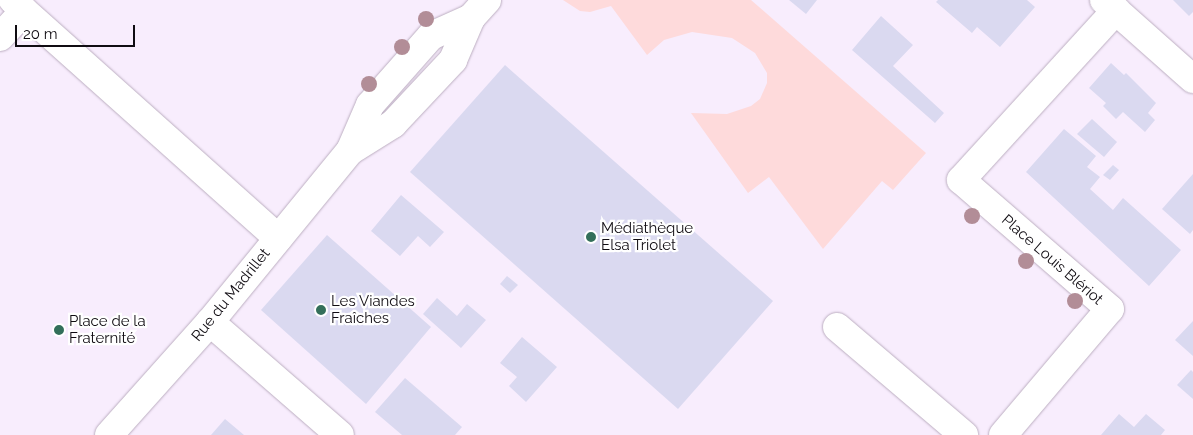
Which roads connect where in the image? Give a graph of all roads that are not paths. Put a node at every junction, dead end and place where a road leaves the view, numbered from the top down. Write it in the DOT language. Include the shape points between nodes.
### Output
graph roads {
  1 [pos="1110,5"];
  2 [pos="18,6"];
  3 [pos="479,9"];
  4 [pos="0,37"];
  5 [pos="1193,79"];
  6 [pos="278,238"];
  7 [pos="210,322"];
  8 [pos="837,327"];
  9 [pos="109,435"];
  10 [pos="340,435"];
  11 [pos="964,435"];
  12 [pos="1003,435"];
  1 -- 5 [label="street"];
  1 -- 12 [label="street, Place Louis Blériot" via="961,180 1110,309"];
  2 -- 4 [label="street"];
  2 -- 6 [label="street"];
  3 -- 6 [label="street, Rue du Madrillet" via="431,36 370,105 350,151"];
  6 -- 7 [label="street, Rue du Madrillet"];
  7 -- 9 [label="street, Rue du Madrillet"];
  7 -- 10 [label="street"];
  8 -- 11 [label="street"];
}
